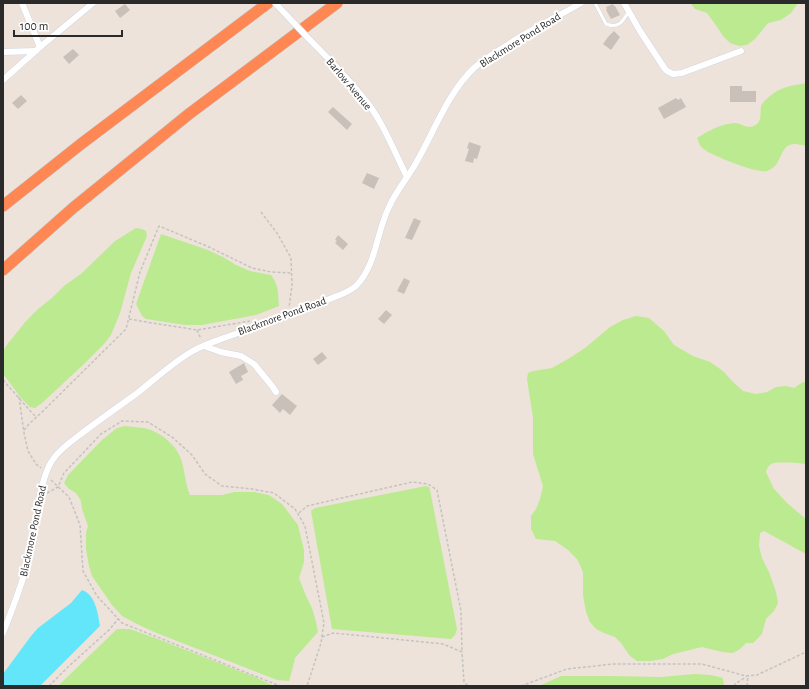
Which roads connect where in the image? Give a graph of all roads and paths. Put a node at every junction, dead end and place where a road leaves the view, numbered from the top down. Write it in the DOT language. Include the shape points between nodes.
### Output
graph roads {
  1 [pos="22,3"];
  2 [pos="93,3"];
  3 [pos="268,3"];
  4 [pos="275,3"];
  5 [pos="337,3"];
  6 [pos="580,3"];
  7 [pos="595,3"];
  8 [pos="624,3"];
  9 [pos="629,11"];
  10 [pos="38,49"];
  11 [pos="741,51"];
  12 [pos="3,52"];
  13 [pos="3,80"];
  14 [pos="407,177"];
  15 [pos="3,206"];
  16 [pos="260,212"];
  17 [pos="3,270"];
  18 [pos="292,274"];
  19 [pos="288,315"];
  20 [pos="128,318"];
  21 [pos="251,321"];
  22 [pos="197,330"];
  23 [pos="204,346"];
  24 [pos="3,380"];
  25 [pos="276,392"];
  26 [pos="18,397"];
  27 [pos="37,417"];
  28 [pos="23,431"];
  29 [pos="46,474"];
  30 [pos="58,487"];
  31 [pos="40,496"];
  32 [pos="298,514"];
  33 [pos="118,619"];
  34 [pos="3,633"];
  35 [pos="322,638"];
  36 [pos="462,652"];
  37 [pos="806,652"];
  38 [pos="748,676"];
  39 [pos="49,686"];
  40 [pos="280,686"];
  41 [pos="307,686"];
  42 [pos="468,686"];
  43 [pos="521,686"];
  44 [pos="734,686"];
  45 [pos="747,686"];
  1 -- 10 [label="street"];
  2 -- 10 [label="street"];
  3 -- 15 [label="highway"];
  4 -- 14 [label="street, Barlow Avenue, bridge" via="367,101"];
  5 -- 17 [label="highway" via="189,114 73,208"];
  6 -- 14 [label="street, Blackmore Pond Road" via="490,55 466,76 456,88"];
  7 -- 9 [label="lane" via="606,24 610,26 622,22"];
  8 -- 9 [label="street"];
  9 -- 11 [label="street" via="650,48 669,73 682,73"];
  10 -- 12 [label="street"];
  10 -- 13 [label="street"];
  14 -- 19 [label="street, Blackmore Pond Road" via="389,206 381,225 369,268 352,290"];
  16 -- 18 [label="path" via="277,233 291,258"];
  18 -- 19 [label="path"];
  18 -- 20 [label="path" via="252,268 158,226 140,272"];
  19 -- 23 [label="street, Blackmore Pond Road"];
  20 -- 22 [label="path"];
  20 -- 27 [label="path" via="126,329"];
  21 -- 22 [label="path"];
  22 -- 23 [label="path"];
  23 -- 25 [label="street" via="240,356 254,364"];
  23 -- 29 [label="street, Blackmore Pond Road" via="172,365 69,443 51,462"];
  24 -- 26 [label="path"];
  26 -- 27 [label="path"];
  26 -- 28 [label="path"];
  27 -- 28 [label="path"];
  28 -- 29 [label="path" via="28,451"];
  29 -- 30 [label="path"];
  29 -- 31 [label="street, Blackmore Pond Road"];
  30 -- 31 [label="path"];
  30 -- 32 [label="path" via="64,473 101,434 122,421 148,422 172,437 192,455 205,474 222,486 274,493"];
  30 -- 33 [label="path" via="69,497 80,525 83,571 97,596"];
  31 -- 34 [label="street, Blackmore Pond Road" via="27,565"];
  32 -- 35 [label="path" via="305,526 324,623"];
  32 -- 36 [label="path" via="307,506 412,482 428,484 437,490 461,611"];
  33 -- 39 [label="path"];
  33 -- 40 [label="path" via="122,623"];
  35 -- 36 [label="path" via="333,633 442,644"];
  35 -- 41 [label="path"];
  36 -- 42 [label="path" via="464,682"];
  37 -- 38 [label="path" via="757,675"];
  38 -- 43 [label="path" via="702,664 613,664 567,668"];
  38 -- 44 [label="path"];
  38 -- 45 [label="path"];
}
